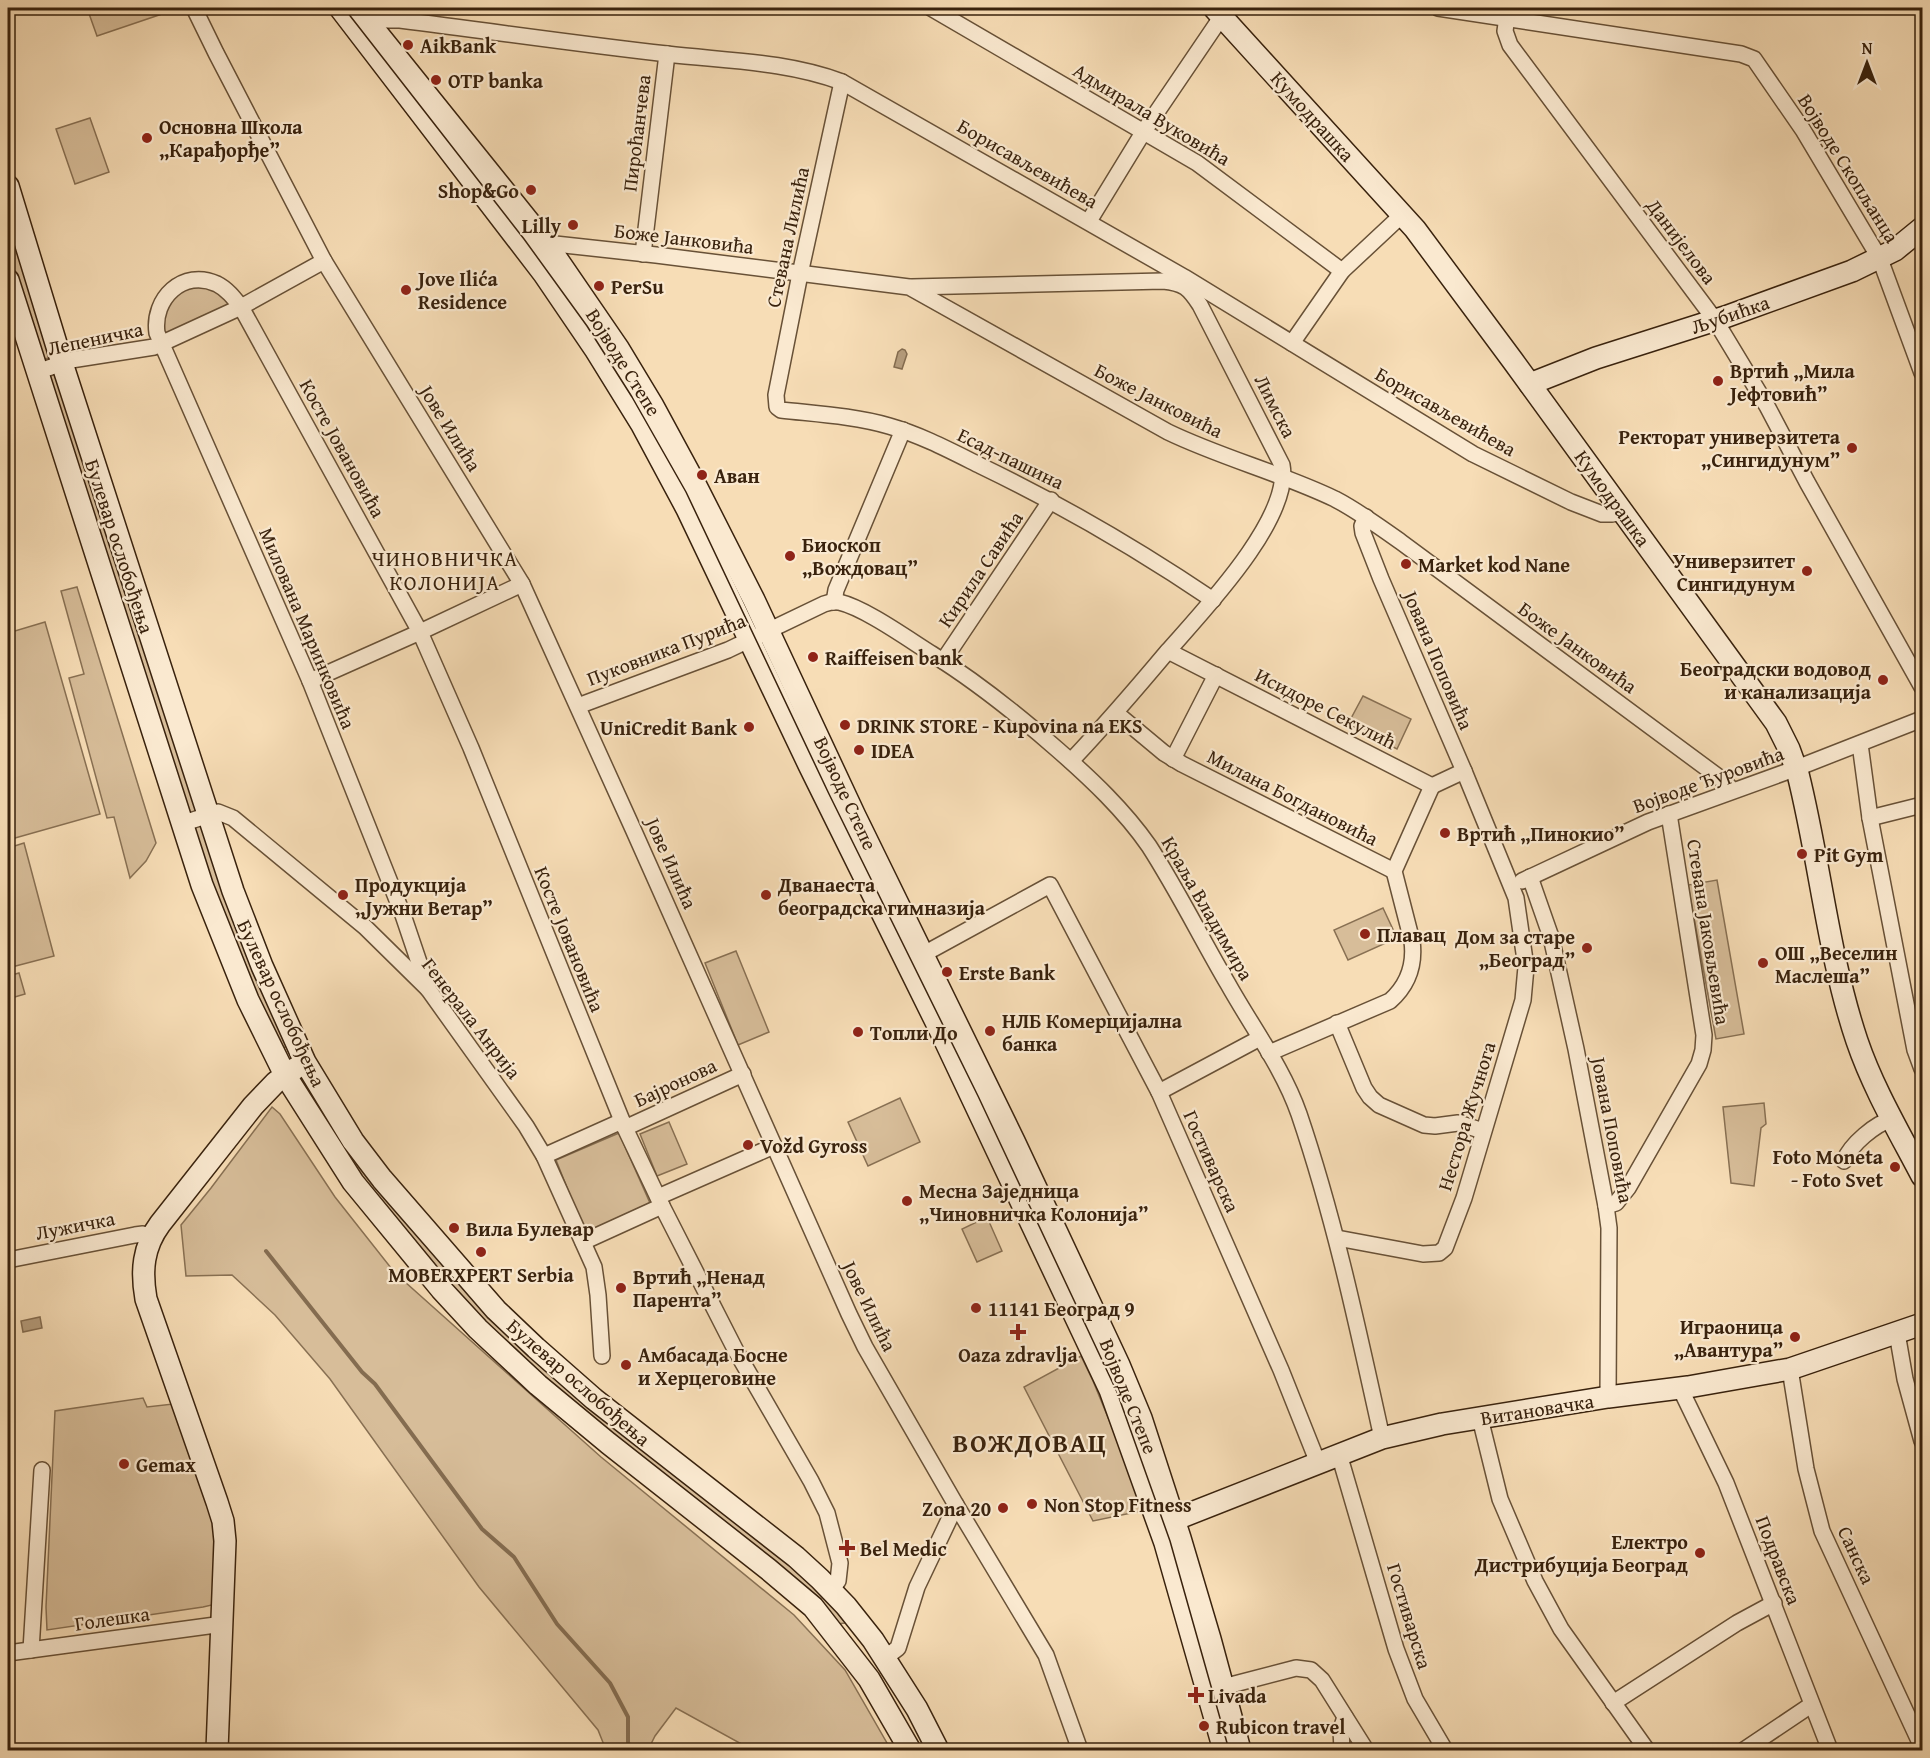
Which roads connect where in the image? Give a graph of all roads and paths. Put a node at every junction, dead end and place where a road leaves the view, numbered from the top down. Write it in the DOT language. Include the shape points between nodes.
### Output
graph roads {
  1 [pos="194,8"];
  2 [pos="340,8"];
  3 [pos="931,8"];
  4 [pos="1438,8"];
  5 [pos="1218,12"];
  6 [pos="1507,17"];
  7 [pos="361,19"];
  8 [pos="667,54"];
  9 [pos="842,82"];
  10 [pos="1144,131"];
  11 [pos="8,186"];
  12 [pos="1403,214"];
  13 [pos="1089,221"];
  14 [pos="1923,228"];
  15 [pos="538,248"];
  16 [pos="643,254"];
  17 [pos="1880,259"];
  18 [pos="324,261"];
  19 [pos="1158,262"];
  20 [pos="1342,271"];
  21 [pos="800,274"];
  22 [pos="8,280"];
  23 [pos="1156,281"];
  24 [pos="909,286"];
  25 [pos="1214,295"];
  26 [pos="1200,305"];
  27 [pos="241,307"];
  28 [pos="1715,320"];
  29 [pos="1292,343"];
  30 [pos="162,344"];
  31 [pos="62,363"];
  32 [pos="37,372"];
  33 [pos="1923,373"];
  34 [pos="1530,384"];
  35 [pos="775,401"];
  36 [pos="903,430"];
  37 [pos="1283,477"];
  38 [pos="1051,500"];
  39 [pos="1623,512"];
  40 [pos="1366,517"];
  41 [pos="522,584"];
  42 [pos="1213,600"];
  43 [pos="829,603"];
  44 [pos="420,632"];
  45 [pos="149,634"];
  46 [pos="760,636"];
  47 [pos="124,643"];
  48 [pos="1168,651"];
  49 [pos="944,661"];
  50 [pos="1216,675"];
  51 [pos="310,681"];
  52 [pos="1923,687"];
  53 [pos="578,706"];
  54 [pos="1116,713"];
  55 [pos="1923,719"];
  56 [pos="1860,744"];
  57 [pos="1173,759"];
  58 [pos="1071,761"];
  59 [pos="1797,768"];
  60 [pos="1464,771"];
  61 [pos="1432,786"];
  62 [pos="1732,790"];
  63 [pos="1923,805"];
  64 [pos="1669,814"];
  65 [pos="207,815"];
  66 [pos="1870,818"];
  67 [pos="181,824"];
  68 [pos="1394,871"];
  69 [pos="1530,877"];
  70 [pos="1511,886"];
  71 [pos="409,932"];
  72 [pos="385,946"];
  73 [pos="922,955"];
  74 [pos="428,989"];
  75 [pos="1337,1023"];
  76 [pos="1260,1038"];
  77 [pos="1269,1053"];
  78 [pos="305,1062"];
  79 [pos="1923,1069"];
  80 [pos="743,1074"];
  81 [pos="285,1076"];
  82 [pos="1159,1092"];
  83 [pos="1892,1119"];
  84 [pos="624,1124"];
  85 [pos="1483,1131"];
  86 [pos="774,1146"];
  87 [pos="544,1156"];
  88 [pos="1844,1161"];
  89 [pos="1923,1176"];
  90 [pos="660,1202"];
  91 [pos="1606,1206"];
  92 [pos="151,1237"];
  93 [pos="1337,1238"];
  94 [pos="583,1242"];
  95 [pos="8,1260"];
  96 [pos="1923,1324"];
  97 [pos="1897,1333"];
  98 [pos="602,1356"];
  99 [pos="1790,1369"];
  100 [pos="1680,1388"];
  101 [pos="1608,1397"];
  102 [pos="1480,1418"];
  103 [pos="1382,1438"];
  104 [pos="1923,1441"];
  105 [pos="1339,1454"];
  106 [pos="1317,1463"];
  107 [pos="42,1470"];
  108 [pos="956,1505"];
  109 [pos="1167,1523"];
  110 [pos="831,1590"];
  111 [pos="1774,1603"];
  112 [pos="223,1624"];
  113 [pos="861,1625"];
  114 [pos="841,1641"];
  115 [pos="31,1650"];
  116 [pos="8,1653"];
  117 [pos="885,1658"];
  118 [pos="1223,1687"];
  119 [pos="1613,1703"];
  120 [pos="1811,1705"];
  121 [pos="1345,1717"];
  122 [pos="1923,1747"];
  123 [pos="217,1750"];
  124 [pos="910,1750"];
  125 [pos="938,1750"];
  126 [pos="1080,1750"];
  127 [pos="1224,1750"];
  128 [pos="1240,1750"];
  129 [pos="1342,1750"];
  130 [pos="1366,1750"];
  131 [pos="1445,1750"];
  132 [pos="1647,1750"];
  133 [pos="1744,1750"];
  134 [pos="1830,1750"];
  1 -- 18 [label="street, Јове Илића"];
  2 -- 7 [label="main road, Војводе Степе"];
  3 -- 10 [label="street, Адмирала Вуковића"];
  4 -- 6 [label="street"];
  5 -- 10 [label="street"];
  5 -- 12 [label="main road, Кумодрашка"];
  6 -- 17 [label="street, Војводе Скопљанца" via="1754,59 1803,130"];
  6 -- 28 [label="street, Данијелова" via="1505,31 1510,45"];
  7 -- 8 [label="street, Борисављевићева" via="400,20"];
  7 -- 15 [label="main road, Војводе Степе"];
  8 -- 9 [label="street, Борисављевићева" via="789,66"];
  8 -- 16 [label="street, Пироћанчева"];
  9 -- 13 [label="street, Борисављевићева"];
  9 -- 21 [label="street, Стевана Лилића"];
  10 -- 13 [label="street"];
  10 -- 20 [label="street, Адмирала Вуковића" via="1204,168"];
  11 -- 31 [label="main road, Булевар ослобођења"];
  12 -- 20 [label="street"];
  12 -- 34 [label="main road, Кумодрашка"];
  13 -- 19 [label="street, Борисављевићева"];
  14 -- 17 [label="main road, Љубићка"];
  15 -- 16 [label="street, Боже Јанковића"];
  15 -- 46 [label="main road, Војводе Степе" via="618,348 653,406 692,478"];
  16 -- 21 [label="street, Боже Јанковића"];
  17 -- 28 [label="main road, Љубићка"];
  17 -- 33 [label="street, Војводе Скопљанца"];
  18 -- 27 [label="street, Лепеничка"];
  18 -- 41 [label="street, Јове Илића"];
  19 -- 23 [label="street" via="1160,273"];
  19 -- 25 [label="street, Борисављевићева"];
  20 -- 29 [label="street"];
  21 -- 24 [label="street, Боже Јанковића"];
  21 -- 35 [label="street, Стевана Лилића"];
  22 -- 32 [label="main road, Булевар ослобођења"];
  23 -- 24 [label="street, Лимска"];
  23 -- 26 [label="street, Лимска" via="1187,288"];
  24 -- 37 [label="street, Боже Јанковића" via="1167,432"];
  25 -- 26 [label="street"];
  25 -- 29 [label="street, Борисављевићева"];
  26 -- 37 [label="street, Лимска" via="1276,451"];
  27 -- 30 [label="street, Лепеничка"];
  27 -- 30 [label="street, Лепеничка" via="224,289 210,282 181,284 164,298 158,311 156,326"];
  27 -- 44 [label="street, Косте Јовановића"];
  28 -- 34 [label="main road, Љубићка"];
  28 -- 52 [label="street, Данијелова"];
  29 -- 39 [label="street, Борисављевићева" via="1465,450 1571,502 1602,514"];
  30 -- 31 [label="street, Лепеничка"];
  30 -- 51 [label="street, Милована Маринковића"];
  31 -- 32 [label="street, Лепеничка"];
  31 -- 45 [label="main road, Булевар ослобођења"];
  32 -- 47 [label="main road, Булевар ослобођења"];
  34 -- 39 [label="main road, Кумодрашка"];
  35 -- 36 [label="street, Есад-пашина" via="781,410"];
  36 -- 38 [label="street, Есад-пашина"];
  36 -- 43 [label="street"];
  37 -- 40 [label="street, Боже Јанковића"];
  37 -- 42 [label="street" via="1266,524"];
  38 -- 42 [label="street, Есад-пашина"];
  38 -- 49 [label="street, Кирила Савића"];
  39 -- 59 [label="main road, Кумодрашка" via="1776,723"];
  40 -- 60 [label="street, Јована Поповића" via="1362,529 1366,542"];
  40 -- 62 [label="street, Боже Јанковића"];
  41 -- 44 [label="street"];
  41 -- 53 [label="street, Јове Илића"];
  42 -- 48 [label="street"];
  43 -- 46 [label="street"];
  43 -- 49 [label="street, Краља Владимира" via="847,605 871,616"];
  44 -- 51 [label="street"];
  44 -- 84 [label="street, Косте Јовановића"];
  45 -- 47 [label="main road"];
  45 -- 65 [label="main road, Булевар ослобођења"];
  46 -- 53 [label="street, Пуковника Пурића"];
  46 -- 73 [label="main road, Војводе Степе"];
  46 -- 109 [label="main road, Војводе Степе" via="814,776 945,1040 1110,1390"];
  47 -- 67 [label="main road, Булевар ослобођења"];
  48 -- 50 [label="street, Исидоре Секулић"];
  48 -- 54 [label="street"];
  49 -- 58 [label="street, Краља Владимира"];
  50 -- 57 [label="street"];
  50 -- 61 [label="street, Исидоре Секулић"];
  51 -- 71 [label="street, Милована Маринковића"];
  53 -- 80 [label="street, Јове Илића"];
  54 -- 57 [label="street, Милана Богдановића"];
  54 -- 58 [label="street"];
  55 -- 56 [label="street, Војводе Ђуровића"];
  56 -- 59 [label="street, Војводе Ђуровића"];
  56 -- 66 [label="street"];
  57 -- 68 [label="street, Милана Богдановића"];
  58 -- 76 [label="street, Краља Владимира" via="1126,817 1148,846"];
  59 -- 62 [label="street, Војводе Ђуровића"];
  59 -- 83 [label="main road, Кумодрашка" via="1846,1001 1861,1052"];
  60 -- 61 [label="street"];
  60 -- 70 [label="street, Јована Поповића"];
  61 -- 68 [label="street"];
  62 -- 64 [label="street, Војводе Ђуровића"];
  63 -- 66 [label="street"];
  64 -- 69 [label="street, Војводе Ђуровића"];
  64 -- 91 [label="street, Стевана Јаковљевића" via="1704,1035 1703,1050 1699,1064 1628,1188 1616,1203"];
  65 -- 67 [label="street, Генерала Анрија"];
  65 -- 72 [label="street, Генерала Анрија" via="223,813 247,828"];
  65 -- 78 [label="main road, Булевар ослобођења" via="246,928"];
  66 -- 79 [label="street" via="1915,1050"];
  67 -- 81 [label="main road, Булевар ослобођења" via="219,931"];
  68 -- 75 [label="street" via="1412,941 1407,980 1390,1001"];
  69 -- 70 [label="street, Војводе Ђуровића"];
  69 -- 91 [label="street, Јована Поповића" via="1551,937"];
  70 -- 85 [label="street, Нестора Жучнога" via="1524,948 1525,985"];
  71 -- 72 [label="street" via="399,945"];
  71 -- 74 [label="street, Милована Маринковића"];
  72 -- 74 [label="street, Генерала Анрија"];
  73 -- 82 [label="street, Гостиварска" via="1050,885"];
  73 -- 109 [label="main road, Војводе Степе" via="1119,1365 1141,1418"];
  74 -- 87 [label="street, Генерала Анрија"];
  75 -- 77 [label="street"];
  75 -- 85 [label="street" via="1364,1088 1379,1105 1424,1125 1458,1124"];
  76 -- 77 [label="street, Краља Владимира"];
  76 -- 82 [label="street"];
  77 -- 93 [label="street, Краља Владимира" via="1292,1095"];
  78 -- 81 [label="main road"];
  78 -- 110 [label="main road, Булевар ослобођења" via="353,1141 382,1179 496,1310 594,1399 796,1557"];
  80 -- 84 [label="street, Бајронова"];
  80 -- 86 [label="street, Јове Илића"];
  81 -- 92 [label="main road" via="253,1106"];
  81 -- 114 [label="main road, Булевар ослобођења" via="353,1182 408,1252 478,1329 608,1443 787,1584 813,1607"];
  82 -- 106 [label="street, Гостиварска" via="1281,1370"];
  83 -- 88 [label="street" via="1859,1140"];
  83 -- 89 [label="main road, Кумодрашка"];
  84 -- 87 [label="street, Бајронова"];
  84 -- 90 [label="street, Косте Јовановића"];
  85 -- 93 [label="street, Нестора Жучнога" via="1464,1198 1443,1251 1423,1254"];
  86 -- 90 [label="street"];
  86 -- 108 [label="street, Јове Илића" via="865,1347"];
  87 -- 94 [label="street, Генерала Анрија"];
  90 -- 94 [label="street"];
  90 -- 110 [label="street, Косте Јовановића" via="736,1351 827,1513 840,1563 838,1581"];
  91 -- 101 [label="street, Јована Поповића"];
  92 -- 95 [label="street, Лужичка" via="135,1235"];
  92 -- 112 [label="main road" via="143,1275 146,1299 223,1521"];
  93 -- 103 [label="street, Краља Владимира"];
  94 -- 98 [label="street, Генерала Анрија" via="596,1279"];
  96 -- 97 [label="main road, Витановачка"];
  97 -- 99 [label="main road, Витановачка"];
  97 -- 104 [label="street"];
  99 -- 100 [label="main road, Витановачка"];
  99 -- 122 [label="street, Санска" via="1806,1469 1822,1531"];
  100 -- 101 [label="main road, Витановачка"];
  100 -- 111 [label="street, Подравска" via="1726,1483"];
  101 -- 102 [label="main road, Витановачка"];
  102 -- 103 [label="main road, Витановачка"];
  102 -- 119 [label="street" via="1500,1498 1535,1581 1562,1629"];
  103 -- 105 [label="main road, Витановачка"];
  105 -- 106 [label="main road, Витановачка"];
  105 -- 131 [label="street, Гостиварска" via="1396,1649 1415,1699"];
  106 -- 109 [label="main road, Витановачка"];
  107 -- 115 [label="street"];
  108 -- 117 [label="street" via="917,1587 898,1648"];
  108 -- 126 [label="street, Јове Илића" via="1046,1655"];
  109 -- 118 [label="main road, Војводе Степе"];
  109 -- 127 [label="main road, Војводе Степе"];
  110 -- 113 [label="main road, Булевар ослобођења"];
  111 -- 119 [label="street"];
  111 -- 120 [label="street, Подравска"];
  112 -- 115 [label="street, Голешка"];
  112 -- 123 [label="main road"];
  113 -- 114 [label="main road"];
  113 -- 117 [label="main road, Булевар ослобођења"];
  114 -- 124 [label="main road, Булевар ослобођења" via="869,1679"];
  115 -- 116 [label="street, Голешка"];
  117 -- 125 [label="main road, Булевар ослобођења"];
  118 -- 121 [label="street" via="1307,1668 1323,1680"];
  118 -- 128 [label="main road, Војводе Степе"];
  119 -- 132 [label="street"];
  120 -- 133 [label="street"];
  120 -- 134 [label="street, Подравска"];
  121 -- 129 [label="street"];
  121 -- 130 [label="street"];
}
